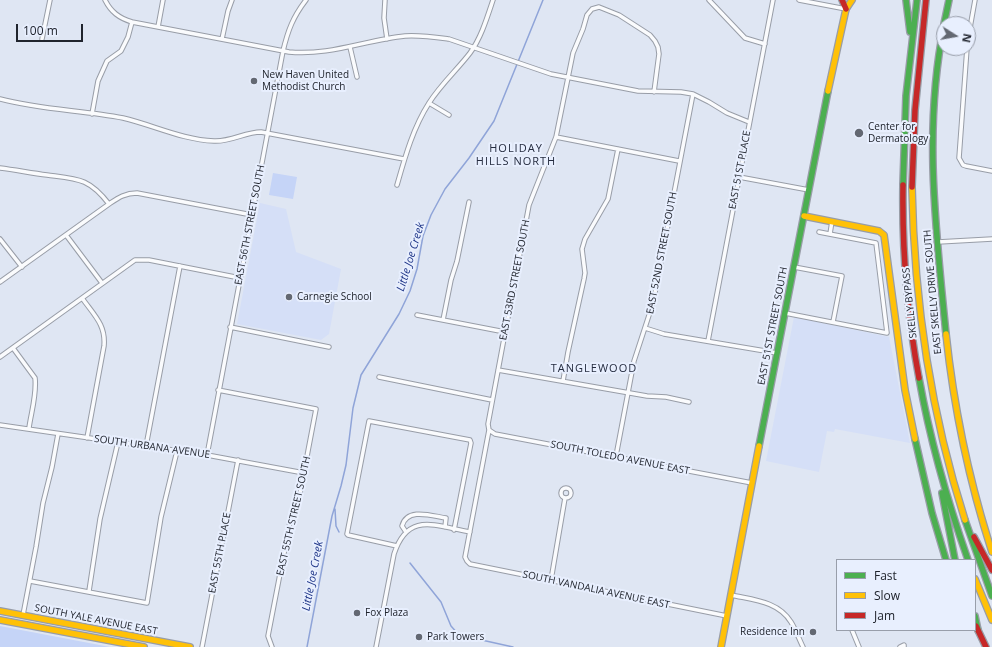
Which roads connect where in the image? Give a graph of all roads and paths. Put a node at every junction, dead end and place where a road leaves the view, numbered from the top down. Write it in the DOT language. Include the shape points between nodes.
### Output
graph roads {
  1 [pos="50,0"];
  2 [pos="105,0"];
  3 [pos="163,0"];
  4 [pos="232,0"];
  5 [pos="306,0"];
  6 [pos="385,0"];
  7 [pos="493,0"];
  8 [pos="709,0"];
  9 [pos="773,0"];
  10 [pos="799,0"];
  11 [pos="842,0"];
  12 [pos="852,0"];
  13 [pos="906,0"];
  14 [pos="917,0"];
  15 [pos="949,0"];
  16 [pos="975,0"];
  17 [pos="927,2"];
  18 [pos="846,9"];
  19 [pos="946,16"];
  20 [pos="972,16"];
  21 [pos="132,22"];
  22 [pos="158,27"];
  23 [pos="42,39"];
  24 [pos="222,39"];
  25 [pos="387,39"];
  26 [pos="765,44"];
  27 [pos="911,45"];
  28 [pos="474,46"];
  29 [pos="350,47"];
  30 [pos="283,51"];
  31 [pos="939,56"];
  32 [pos="966,56"];
  33 [pos="568,76"];
  34 [pos="357,77"];
  35 [pos="654,92"];
  36 [pos="692,94"];
  37 [pos="0,99"];
  38 [pos="429,103"];
  39 [pos="92,114"];
  40 [pos="449,115"];
  41 [pos="750,122"];
  42 [pos="268,133"];
  43 [pos="556,138"];
  44 [pos="618,150"];
  45 [pos="404,159"];
  46 [pos="679,161"];
  47 [pos="0,168"];
  48 [pos="992,171"];
  49 [pos="739,177"];
  50 [pos="397,185"];
  51 [pos="809,190"];
  52 [pos="469,202"];
  53 [pos="109,204"];
  54 [pos="252,215"];
  55 [pos="804,216"];
  56 [pos="832,221"];
  57 [pos="818,232"];
  58 [pos="830,234"];
  59 [pos="66,235"];
  60 [pos="0,239"];
  61 [pos="992,239"];
  62 [pos="938,242"];
  63 [pos="180,266"];
  64 [pos="22,267"];
  65 [pos="794,267"];
  66 [pos="889,270"];
  67 [pos="879,271"];
  68 [pos="240,278"];
  69 [pos="0,282"];
  70 [pos="102,283"];
  71 [pos="82,298"];
  72 [pos="785,313"];
  73 [pos="417,315"];
  74 [pos="443,320"];
  75 [pos="833,322"];
  76 [pos="230,327"];
  77 [pos="645,328"];
  78 [pos="505,332"];
  79 [pos="708,341"];
  80 [pos="329,347"];
  81 [pos="13,348"];
  82 [pos="777,353"];
  83 [pos="0,357"];
  84 [pos="498,370"];
  85 [pos="379,377"];
  86 [pos="563,381"];
  87 [pos="218,390"];
  88 [pos="628,392"];
  89 [pos="492,400"];
  90 [pos="689,402"];
  91 [pos="0,425"];
  92 [pos="29,428"];
  93 [pos="489,430"];
  94 [pos="58,434"];
  95 [pos="87,438"];
  96 [pos="118,442"];
  97 [pos="146,446"];
  98 [pos="176,451"];
  99 [pos="206,455"];
  100 [pos="616,456"];
  101 [pos="238,460"];
  102 [pos="936,460"];
  103 [pos="304,473"];
  104 [pos="752,483"];
  105 [pos="565,498"];
  106 [pos="966,523"];
  107 [pos="445,527"];
  108 [pos="454,530"];
  109 [pos="406,532"];
  110 [pos="470,532"];
  111 [pos="397,546"];
  112 [pos="992,552"];
  113 [pos="946,559"];
  114 [pos="955,559"];
  115 [pos="968,559"];
  116 [pos="467,561"];
  117 [pos="992,570"];
  118 [pos="30,580"];
  119 [pos="551,580"];
  120 [pos="976,581"];
  121 [pos="89,591"];
  122 [pos="731,595"];
  123 [pos="992,596"];
  124 [pos="0,611"];
  125 [pos="23,616"];
  126 [pos="727,616"];
  127 [pos="0,620"];
  128 [pos="992,620"];
  129 [pos="976,621"];
  130 [pos="976,626"];
  131 [pos="978,630"];
  132 [pos="852,631"];
  133 [pos="144,647"];
  134 [pos="190,647"];
  135 [pos="202,647"];
  136 [pos="272,647"];
  137 [pos="376,647"];
  138 [pos="721,647"];
  139 [pos="803,647"];
  140 [pos="859,647"];
  141 [pos="900,647"];
  142 [pos="904,647"];
  143 [pos="986,647"];
  1 -- 23 [label="street"];
  2 -- 21 [label="street" via="115,14"];
  3 -- 22 [label="street"];
  4 -- 24 [label="street"];
  5 -- 30 [label="street, EAST 56TH STREET SOUTH" via="293,19"];
  6 -- 25 [label="street"];
  7 -- 28 [label="street"];
  8 -- 26 [label="street" via="745,38"];
  9 -- 26 [label="street, EAST 51ST PLACE"];
  10 -- 18 [label="street"];
  11 -- 18 [label="main road"];
  12 -- 18 [label="main road, EAST 51ST STREET SOUTH"];
  13 -- 27 [label="main road"];
  14 -- 27 [label="main road, SKELLY BYPASS"];
  15 -- 19 [label="main road, EAST SKELLY DRIVE SOUTH"];
  16 -- 20 [label="street"];
  17 -- 106 [label="main road, SKELLY BYPASS" via="918,68 913,138 912,211 916,276 924,350 932,393 949,466"];
  18 -- 51 [label="main road, EAST 51ST STREET SOUTH"];
  21 -- 22 [label="street"];
  21 -- 39 [label="street" via="121,51 107,61 98,81"];
  22 -- 24 [label="street"];
  24 -- 30 [label="street"];
  25 -- 28 [label="street" via="433,36"];
  25 -- 29 [label="street"];
  26 -- 41 [label="street, EAST 51ST PLACE"];
  27 -- 102 [label="main road, SKELLY BYPASS" via="904,120 904,257 916,357"];
  28 -- 33 [label="street" via="528,67"];
  28 -- 38 [label="street"];
  29 -- 30 [label="street" via="309,53"];
  29 -- 34 [label="street"];
  30 -- 42 [label="street, EAST 56TH STREET SOUTH"];
  31 -- 62 [label="main road, EAST SKELLY DRIVE SOUTH" via="932,124"];
  32 -- 48 [label="street" via="959,158 963,165"];
  33 -- 35 [label="street"];
  33 -- 35 [label="street, EAST 53RD STREET SOUTH" via="574,47 587,15 594,8 602,8 634,24 655,41 659,54"];
  33 -- 43 [label="street, EAST 53RD STREET SOUTH"];
  35 -- 36 [label="street"];
  36 -- 41 [label="street"];
  36 -- 46 [label="street, EAST 52ND STREET SOUTH"];
  37 -- 39 [label="street" via="39,108"];
  38 -- 40 [label="street"];
  38 -- 45 [label="street" via="418,122"];
  39 -- 42 [label="street" via="124,118 176,134 213,141 228,140 255,132"];
  41 -- 49 [label="street, EAST 51ST PLACE"];
  42 -- 45 [label="street"];
  42 -- 54 [label="street, EAST 56TH STREET SOUTH"];
  43 -- 44 [label="street"];
  43 -- 78 [label="street, EAST 53RD STREET SOUTH" via="529,206"];
  44 -- 46 [label="street"];
  44 -- 86 [label="street" via="608,199 582,249 584,279"];
  45 -- 50 [label="street"];
  46 -- 77 [label="street, EAST 52ND STREET SOUTH" via="655,292"];
  47 -- 53 [label="street" via="76,178 92,186"];
  49 -- 51 [label="street"];
  49 -- 79 [label="street, EAST 51ST PLACE"];
  51 -- 55 [label="main road, EAST 51ST STREET SOUTH"];
  52 -- 74 [label="street"];
  53 -- 54 [label="street" via="128,193 137,193"];
  53 -- 59 [label="street"];
  54 -- 68 [label="street, EAST 56TH STREET SOUTH"];
  55 -- 56 [label="main road"];
  55 -- 65 [label="main road, EAST 51ST STREET SOUTH"];
  56 -- 58 [label="street"];
  56 -- 66 [label="main road" via="883,232"];
  57 -- 58 [label="street"];
  58 -- 67 [label="street" via="876,243"];
  59 -- 64 [label="street"];
  59 -- 70 [label="street"];
  60 -- 64 [label="street"];
  61 -- 62 [label="street"];
  62 -- 112 [label="main road, EAST SKELLY DRIVE SOUTH" via="946,336 958,421 971,482"];
  63 -- 68 [label="street"];
  63 -- 70 [label="street" via="135,260"];
  63 -- 97 [label="street"];
  64 -- 69 [label="street"];
  65 -- 72 [label="main road, EAST 51ST STREET SOUTH"];
  65 -- 75 [label="street" via="842,276"];
  66 -- 67 [label="street"];
  66 -- 113 [label="main road" via="898,343 915,439"];
  67 -- 75 [label="street" via="886,333"];
  68 -- 76 [label="street, EAST 56TH STREET SOUTH"];
  70 -- 71 [label="street"];
  71 -- 81 [label="street"];
  71 -- 95 [label="street" via="101,324 105,336"];
  72 -- 75 [label="street"];
  72 -- 82 [label="main road, EAST 51ST STREET SOUTH"];
  73 -- 74 [label="street"];
  74 -- 78 [label="street"];
  76 -- 80 [label="street"];
  76 -- 87 [label="street, EAST 56TH STREET SOUTH"];
  77 -- 79 [label="street" via="664,334"];
  77 -- 88 [label="street, EAST 52ND STREET SOUTH"];
  78 -- 84 [label="street, EAST 53RD STREET SOUTH"];
  79 -- 82 [label="street"];
  81 -- 83 [label="street"];
  81 -- 92 [label="street" via="35,378"];
  82 -- 104 [label="main road, EAST 51ST STREET SOUTH"];
  84 -- 86 [label="street"];
  84 -- 89 [label="street, EAST 53RD STREET SOUTH"];
  85 -- 89 [label="street"];
  86 -- 88 [label="street"];
  87 -- 99 [label="street, EAST 56TH STREET SOUTH"];
  87 -- 103 [label="street, EAST 55TH STREET SOUTH" via="316,409"];
  88 -- 90 [label="street"];
  88 -- 100 [label="street, EAST 52ND STREET SOUTH"];
  89 -- 93 [label="street, EAST 53RD STREET SOUTH"];
  91 -- 92 [label="street, SOUTH URBANA AVENUE"];
  92 -- 94 [label="street, SOUTH URBANA AVENUE"];
  93 -- 100 [label="street, SOUTH TOLEDO AVENUE EAST" via="495,434"];
  93 -- 110 [label="street, EAST 53RD STREET SOUTH"];
  94 -- 95 [label="street, SOUTH URBANA AVENUE"];
  94 -- 118 [label="street"];
  95 -- 96 [label="street, SOUTH URBANA AVENUE"];
  96 -- 97 [label="street, SOUTH URBANA AVENUE"];
  96 -- 121 [label="street" via="100,519"];
  97 -- 98 [label="street, SOUTH URBANA AVENUE"];
  98 -- 99 [label="street, SOUTH URBANA AVENUE"];
  98 -- 121 [label="street" via="161,517 147,603"];
  99 -- 101 [label="street, SOUTH URBANA AVENUE"];
  100 -- 104 [label="street, SOUTH TOLEDO AVENUE EAST"];
  101 -- 103 [label="street, SOUTH URBANA AVENUE"];
  101 -- 135 [label="street, EAST 55TH PLACE"];
  102 -- 114 [label="main road"];
  102 -- 115 [label="main road, SKELLY BYPASS"];
  103 -- 136 [label="street, EAST 55TH STREET SOUTH" via="291,517 268,636"];
  104 -- 122 [label="main road, EAST 51ST STREET SOUTH"];
  105 -- 119 [label="street"];
  106 -- 117 [label="main road"];
  106 -- 123 [label="main road, SKELLY BYPASS"];
  107 -- 108 [label="street"];
  107 -- 109 [label="street" via="426,524"];
  107 -- 109 [label="street" via="446,518 414,514 403,521 402,526"];
  108 -- 110 [label="street"];
  108 -- 111 [label="street" via="470,440 369,421 348,535"];
  109 -- 111 [label="street"];
  110 -- 116 [label="street, EAST 53RD STREET SOUTH" via="465,557"];
  111 -- 137 [label="street"];
  116 -- 119 [label="street, SOUTH VANDALIA AVENUE EAST" via="470,564"];
  118 -- 121 [label="street"];
  118 -- 125 [label="street"];
  119 -- 126 [label="street, SOUTH VANDALIA AVENUE EAST"];
  120 -- 128 [label="main road"];
  122 -- 126 [label="main road, EAST 51ST STREET SOUTH"];
  122 -- 139 [label="street" via="766,602 777,608 791,622"];
  124 -- 125 [label="main road, SOUTH YALE AVENUE EAST"];
  125 -- 134 [label="main road, SOUTH YALE AVENUE EAST"];
  126 -- 138 [label="main road, EAST 51ST STREET SOUTH"];
  127 -- 133 [label="main road, SOUTH YALE AVENUE EAST"];
  129 -- 131 [label="main road"];
  130 -- 131 [label="main road"];
  131 -- 143 [label="main road"];
  132 -- 140 [label="street"];
  141 -- 142 [label="street"];
}
